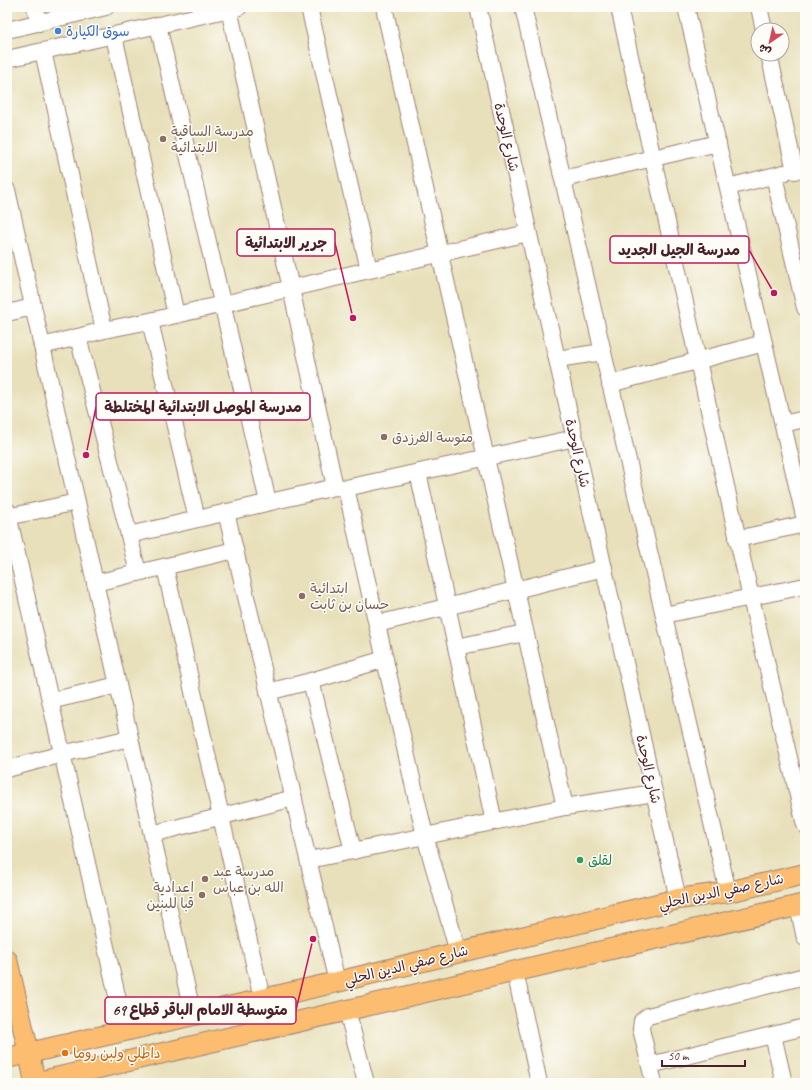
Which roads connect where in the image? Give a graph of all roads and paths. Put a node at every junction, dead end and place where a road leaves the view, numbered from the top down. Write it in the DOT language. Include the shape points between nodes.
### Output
graph roads {
  1 [pos="35,7"];
  2 [pos="106,7"];
  3 [pos="308,7"];
  4 [pos="384,7"];
  5 [pos="478,7"];
  6 [pos="523,7"];
  7 [pos="619,7"];
  8 [pos="686,7"];
  9 [pos="759,7"];
  10 [pos="234,8"];
  11 [pos="762,22"];
  12 [pos="38,23"];
  13 [pos="158,26"];
  14 [pos="7,30"];
  15 [pos="114,36"];
  16 [pos="43,50"];
  17 [pos="7,58"];
  18 [pos="771,62"];
  19 [pos="718,142"];
  20 [pos="652,158"];
  21 [pos="800,169"];
  22 [pos="774,176"];
  23 [pos="562,179"];
  24 [pos="728,187"];
  25 [pos="7,190"];
  26 [pos="528,233"];
  27 [pos="440,254"];
  28 [pos="368,270"];
  29 [pos="291,288"];
  30 [pos="222,304"];
  31 [pos="33,307"];
  32 [pos="805,308"];
  33 [pos="7,313"];
  34 [pos="176,315"];
  35 [pos="150,321"];
  36 [pos="104,330"];
  37 [pos="78,337"];
  38 [pos="764,343"];
  39 [pos="42,346"];
  40 [pos="603,352"];
  41 [pos="557,360"];
  42 [pos="697,361"];
  43 [pos="610,384"];
  44 [pos="805,419"];
  45 [pos="783,424"];
  46 [pos="575,438"];
  47 [pos="486,458"];
  48 [pos="418,472"];
  49 [pos="340,487"];
  50 [pos="77,502"];
  51 [pos="268,502"];
  52 [pos="226,512"];
  53 [pos="7,515"];
  54 [pos="197,519"];
  55 [pos="805,520"];
  56 [pos="805,524"];
  57 [pos="129,534"];
  58 [pos="737,539"];
  59 [pos="235,550"];
  60 [pos="165,567"];
  61 [pos="604,568"];
  62 [pos="138,573"];
  63 [pos="95,583"];
  64 [pos="805,586"];
  65 [pos="516,590"];
  66 [pos="751,598"];
  67 [pos="447,607"];
  68 [pos="664,615"];
  69 [pos="377,624"];
  70 [pos="525,633"];
  71 [pos="456,647"];
  72 [pos="385,659"];
  73 [pos="311,682"];
  74 [pos="118,685"];
  75 [pos="268,692"];
  76 [pos="50,701"];
  77 [pos="130,738"];
  78 [pos="62,754"];
  79 [pos="7,769"];
  80 [pos="654,793"];
  81 [pos="294,798"];
  82 [pos="565,807"];
  83 [pos="221,816"];
  84 [pos="494,822"];
  85 [pos="805,824"];
  86 [pos="152,834"];
  87 [pos="425,836"];
  88 [pos="353,851"];
  89 [pos="309,860"];
  90 [pos="805,874"];
  91 [pos="728,892"];
  92 [pos="678,899"];
  93 [pos="802,905"];
  94 [pos="805,938"];
  95 [pos="458,952"];
  96 [pos="7,960"];
  97 [pos="515,971"];
  98 [pos="805,976"];
  99 [pos="337,982"];
  100 [pos="262,999"];
  101 [pos="347,1010"];
  102 [pos="193,1015"];
  103 [pos="805,1027"];
  104 [pos="124,1031"];
  105 [pos="773,1035"];
  106 [pos="29,1053"];
  107 [pos="7,1058"];
  108 [pos="650,1065"];
  109 [pos="35,1083"];
  110 [pos="366,1083"];
  111 [pos="539,1083"];
  112 [pos="654,1083"];
  113 [pos="784,1083"];
  1 -- 12 [label="street"];
  2 -- 12 [label="street"];
  3 -- 28 [label="street"];
  4 -- 27 [label="street"];
  5 -- 26 [label="street, شارع الوحدة"];
  6 -- 23 [label="street"];
  7 -- 20 [label="street"];
  8 -- 19 [label="street"];
  9 -- 11 [label="street"];
  10 -- 13 [label="street"];
  10 -- 29 [label="street"];
  12 -- 14 [label="street"];
  13 -- 15 [label="street"];
  13 -- 30 [label="street"];
  15 -- 16 [label="street"];
  15 -- 34 [label="street"];
  16 -- 17 [label="street"];
  16 -- 36 [label="street"];
  18 -- 21 [label="street"];
  19 -- 20 [label="street"];
  19 -- 24 [label="street"];
  20 -- 23 [label="street"];
  20 -- 42 [label="street"];
  21 -- 22 [label="street"];
  22 -- 24 [label="street"];
  22 -- 32 [label="street"];
  23 -- 40 [label="street"];
  24 -- 38 [label="street"];
  25 -- 31 [label="street"];
  26 -- 27 [label="street"];
  26 -- 41 [label="street, شارع الوحدة"];
  27 -- 28 [label="street"];
  27 -- 47 [label="street"];
  28 -- 29 [label="street"];
  29 -- 30 [label="street"];
  29 -- 49 [label="street"];
  30 -- 34 [label="street"];
  30 -- 51 [label="street"];
  31 -- 33 [label="street"];
  31 -- 39 [label="street"];
  34 -- 35 [label="street"];
  35 -- 36 [label="street"];
  35 -- 54 [label="street"];
  36 -- 37 [label="street"];
  37 -- 39 [label="street"];
  37 -- 57 [label="street"];
  38 -- 42 [label="street"];
  38 -- 45 [label="street"];
  39 -- 50 [label="street"];
  40 -- 41 [label="street"];
  40 -- 43 [label="street"];
  41 -- 46 [label="street, شارع الوحدة"];
  42 -- 43 [label="street"];
  42 -- 58 [label="street"];
  43 -- 68 [label="street"];
  44 -- 45 [label="street"];
  45 -- 55 [label="street"];
  46 -- 47 [label="street"];
  46 -- 61 [label="street, شارع الوحدة"];
  47 -- 48 [label="street"];
  47 -- 65 [label="street"];
  48 -- 49 [label="street"];
  48 -- 67 [label="street"];
  49 -- 51 [label="street"];
  49 -- 69 [label="street"];
  50 -- 53 [label="street"];
  50 -- 63 [label="street"];
  51 -- 52 [label="street"];
  52 -- 54 [label="street"];
  52 -- 59 [label="street"];
  53 -- 76 [label="street"];
  54 -- 57 [label="street"];
  56 -- 58 [label="street"];
  57 -- 62 [label="street"];
  58 -- 66 [label="street"];
  59 -- 60 [label="street"];
  59 -- 75 [label="street"];
  60 -- 62 [label="street"];
  60 -- 83 [label="street"];
  61 -- 65 [label="street"];
  61 -- 80 [label="street, شارع الوحدة"];
  62 -- 63 [label="street"];
  63 -- 74 [label="street"];
  64 -- 66 [label="street"];
  65 -- 67 [label="street"];
  65 -- 70 [label="street"];
  66 -- 68 [label="street"];
  66 -- 85 [label="street"];
  67 -- 69 [label="street"];
  67 -- 71 [label="street"];
  68 -- 91 [label="street"];
  69 -- 72 [label="street"];
  70 -- 71 [label="street"];
  70 -- 82 [label="street"];
  71 -- 84 [label="street"];
  72 -- 73 [label="street"];
  72 -- 87 [label="street"];
  73 -- 75 [label="street"];
  73 -- 88 [label="street"];
  74 -- 76 [label="street"];
  74 -- 77 [label="street"];
  75 -- 81 [label="street"];
  76 -- 78 [label="street"];
  77 -- 78 [label="street"];
  77 -- 86 [label="street"];
  78 -- 79 [label="street"];
  78 -- 104 [label="street"];
  80 -- 82 [label="street"];
  80 -- 92 [label="street, شارع الوحدة"];
  81 -- 83 [label="street"];
  81 -- 89 [label="street"];
  82 -- 84 [label="street"];
  83 -- 86 [label="street"];
  83 -- 100 [label="street"];
  84 -- 87 [label="street"];
  86 -- 102 [label="street"];
  87 -- 88 [label="street"];
  87 -- 95 [label="street"];
  88 -- 89 [label="street"];
  89 -- 99 [label="street"];
  90 -- 91 [label="main road, شارع صفي الدين الحلي"];
  91 -- 92 [label="main road, شارع صفي الدين الحلي"];
  92 -- 95 [label="main road, شارع صفي الدين الحلي"];
  93 -- 94 [label="street"];
  93 -- 97 [label="main road"];
  95 -- 99 [label="main road, شارع صفي الدين الحلي"];
  96 -- 106 [label="main road"];
  97 -- 101 [label="main road"];
  97 -- 111 [label="street"];
  98 -- 108 [label="street" via="648,1016 642,1021 641,1029"];
  99 -- 100 [label="main road, شارع صفي الدين الحلي"];
  100 -- 102 [label="main road, شارع صفي الدين الحلي"];
  101 -- 109 [label="main road"];
  101 -- 110 [label="street"];
  102 -- 104 [label="main road, شارع صفي الدين الحلي"];
  103 -- 105 [label="street"];
  104 -- 106 [label="main road, شارع صفي الدين الحلي"];
  105 -- 108 [label="street"];
  105 -- 113 [label="street"];
  106 -- 107 [label="main road, شارع صفي الدين الحلي"];
  106 -- 109 [label="main road"];
  108 -- 112 [label="street"];
}
